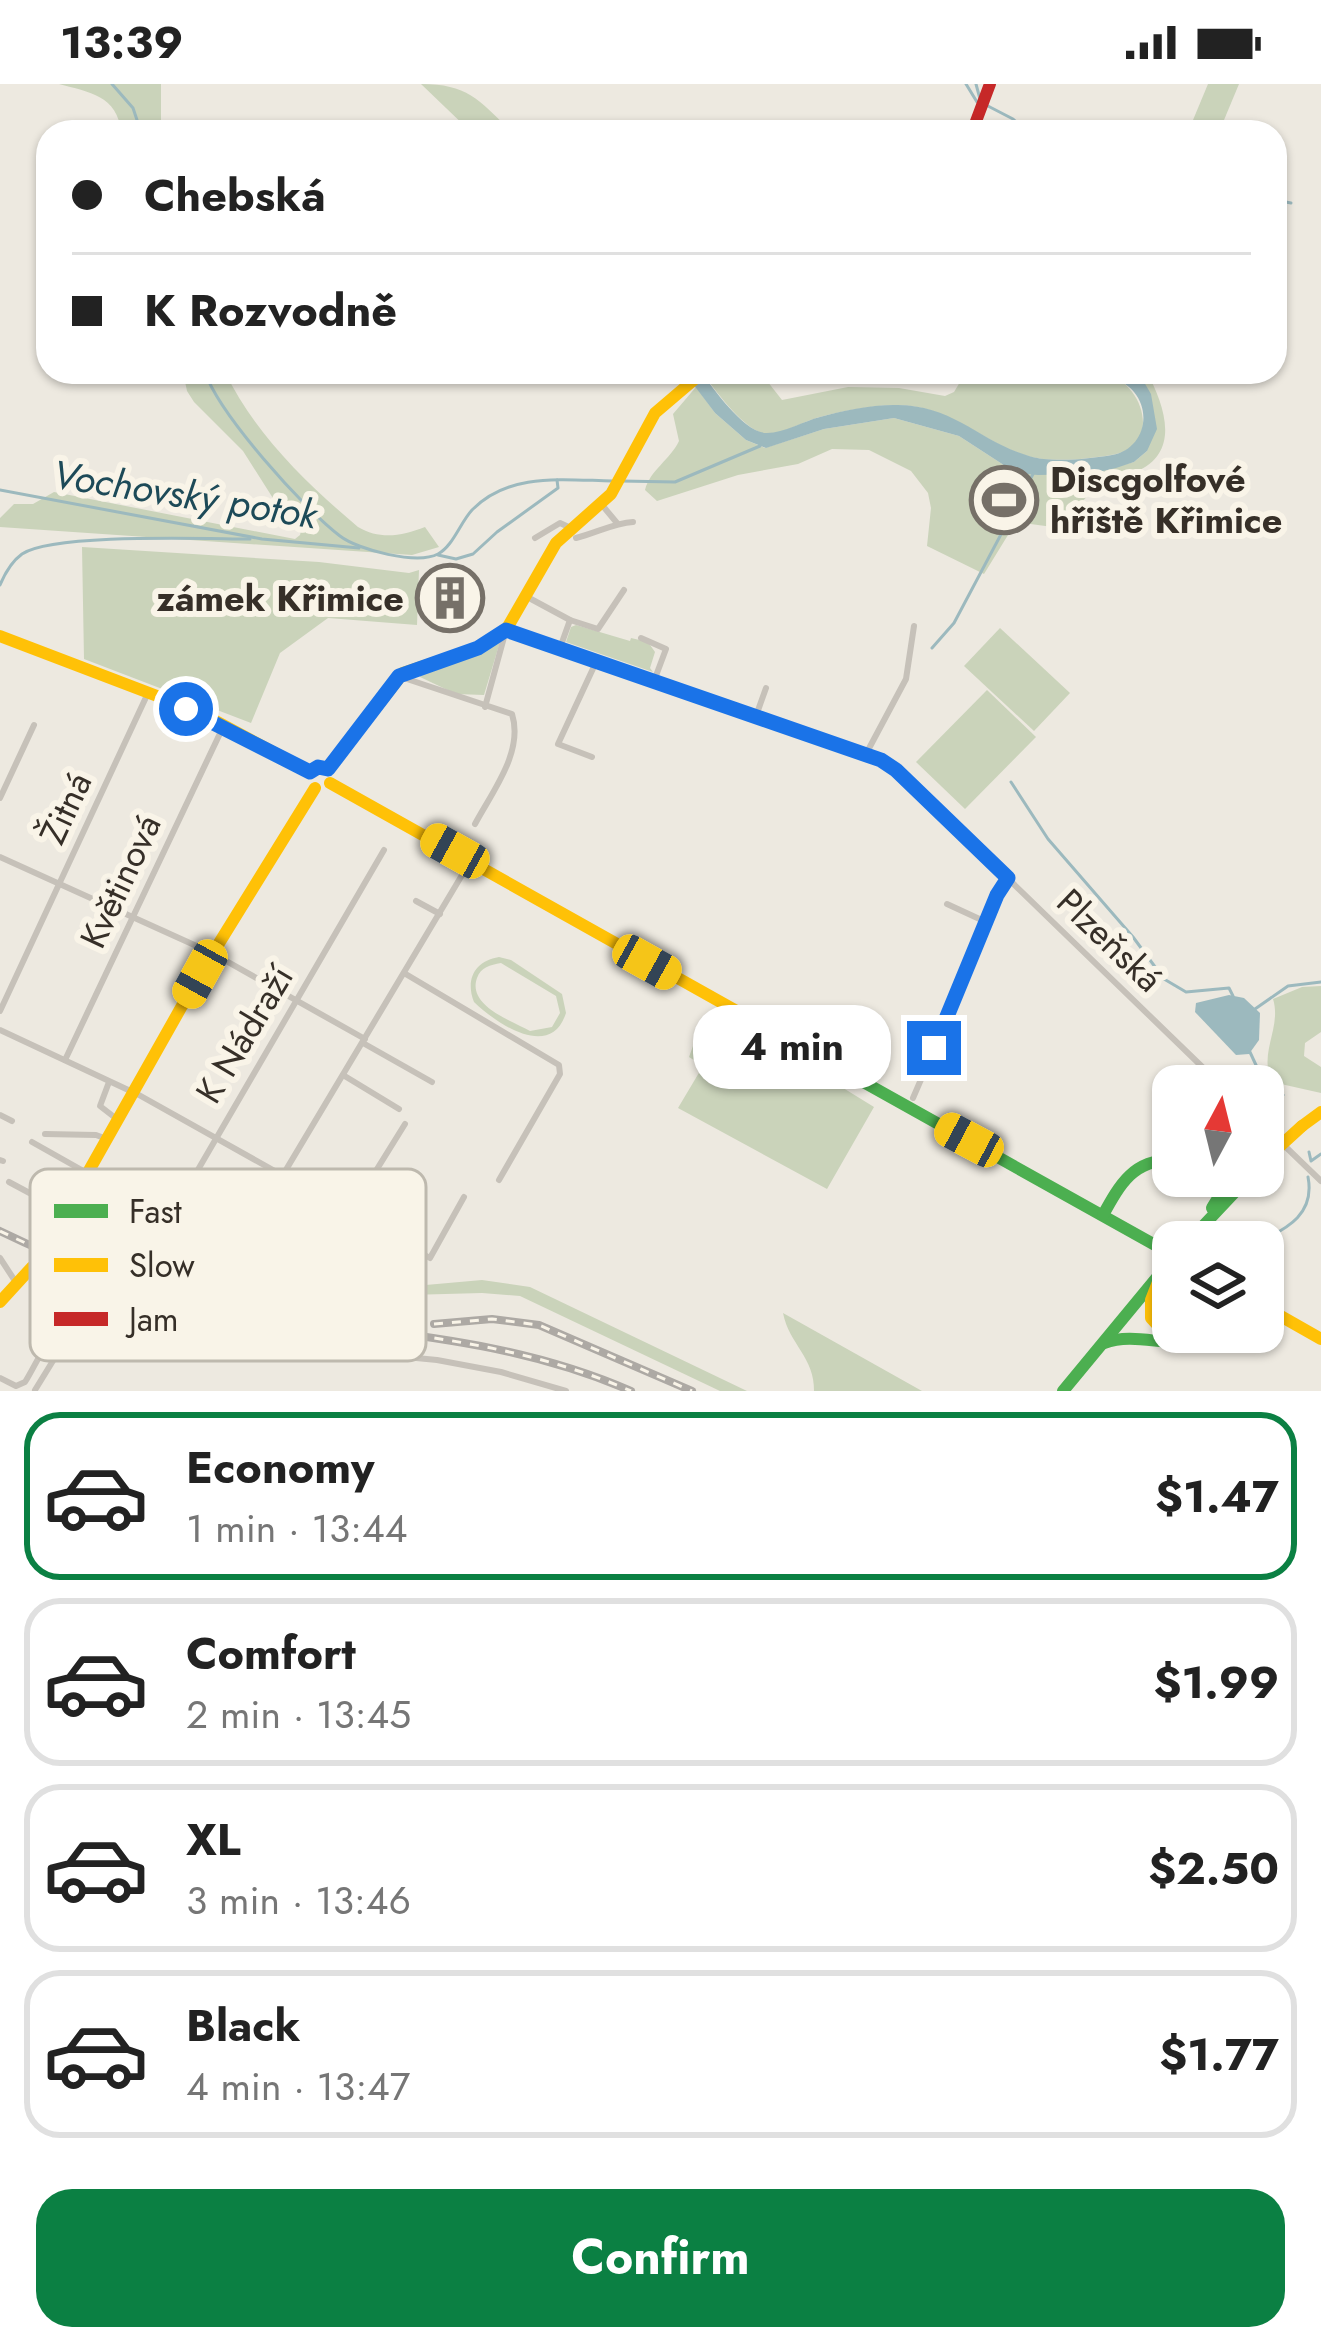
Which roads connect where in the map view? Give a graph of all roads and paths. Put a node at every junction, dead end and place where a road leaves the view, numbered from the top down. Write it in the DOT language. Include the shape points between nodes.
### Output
graph roads {
  1 [pos="990,84"];
  2 [pos="977,120"];
  3 [pos="688,384"];
  4 [pos="606,500"];
  5 [pos="633,522"];
  6 [pos="617,523"];
  7 [pos="575,533"];
  8 [pos="535,538"];
  9 [pos="624,590"];
  10 [pos="531,599"];
  11 [pos="570,620"];
  12 [pos="914,626"];
  13 [pos="506,630"];
  14 [pos="0,636"];
  15 [pos="641,638"];
  16 [pos="560,648"];
  17 [pos="597,661"];
  18 [pos="397,678"];
  19 [pos="654,681"];
  20 [pos="766,688"];
  21 [pos="148,692"];
  22 [pos="485,707"];
  23 [pos="756,716"];
  24 [pos="34,725"];
  25 [pos="224,725"];
  26 [pos="866,754"];
  27 [pos="592,757"];
  28 [pos="310,772"];
  29 [pos="329,776"];
  30 [pos="315,788"];
  31 [pos="0,799"];
  32 [pos="476,824"];
  33 [pos="384,850"];
  34 [pos="0,857"];
  35 [pos="472,860"];
  36 [pos="1008,878"];
  37 [pos="58,884"];
  38 [pos="416,901"];
  39 [pos="947,904"];
  40 [pos="440,914"];
  41 [pos="133,917"];
  42 [pos="986,922"];
  43 [pos="212,953"];
  44 [pos="404,973"];
  45 [pos="297,1000"];
  46 [pos="0,1011"];
  47 [pos="0,1030"];
  48 [pos="364,1041"];
  49 [pos="65,1060"];
  50 [pos="1200,1065"];
  51 [pos="343,1076"];
  52 [pos="109,1082"];
  53 [pos="433,1082"];
  54 [pos="133,1092"];
  55 [pos="914,1098"];
  56 [pos="399,1109"];
  57 [pos="1321,1112"];
  58 [pos="0,1115"];
  59 [pos="118,1120"];
  60 [pos="12,1121"];
  61 [pos="405,1124"];
  62 [pos="45,1134"];
  63 [pos="214,1136"];
  64 [pos="107,1139"];
  65 [pos="32,1142"];
  66 [pos="1284,1142"];
  67 [pos="1284,1145"];
  68 [pos="1152,1160"];
  69 [pos="80,1169"];
  70 [pos="89,1169"];
  71 [pos="196,1169"];
  72 [pos="273,1169"];
  73 [pos="285,1169"];
  74 [pos="377,1169"];
  75 [pos="500,1180"];
  76 [pos="1321,1181"];
  77 [pos="9,1182"];
  78 [pos="30,1193"];
  79 [pos="464,1197"];
  80 [pos="1230,1197"];
  81 [pos="1102,1215"];
  82 [pos="1207,1221"];
  83 [pos="1152,1248"];
  84 [pos="426,1256"];
  85 [pos="0,1258"];
  86 [pos="30,1269"];
  87 [pos="16,1284"];
  88 [pos="1152,1285"];
  89 [pos="0,1302"];
  90 [pos="1284,1318"];
  91 [pos="1152,1337"];
  92 [pos="1321,1339"];
  93 [pos="426,1359"];
  94 [pos="1087,1359"];
  95 [pos="48,1361"];
  96 [pos="52,1363"];
  97 [pos="0,1378"];
  98 [pos="24,1387"];
  99 [pos="35,1390"];
  100 [pos="566,1391"];
  101 [pos="1063,1391"];
  1 -- 2 [label="main road"];
  3 -- 4 [label="main road" via="655,413"];
  4 -- 6 [label="street"];
  4 -- 7 [label="main road"];
  5 -- 6 [label="street"];
  6 -- 7 [label="street"];
  7 -- 8 [label="street" via="560,523"];
  7 -- 13 [label="main road" via="544,560"];
  9 -- 11 [label="street" via="598,629"];
  10 -- 11 [label="street"];
  11 -- 16 [label="street"];
  12 -- 26 [label="street" via="906,680"];
  13 -- 16 [label="street, Plzeňská"];
  13 -- 18 [label="main road"];
  13 -- 22 [label="street"];
  14 -- 21 [label="main road"];
  15 -- 19 [label="street" via="666,649"];
  16 -- 17 [label="street, Plzeňská"];
  17 -- 19 [label="street, Plzeňská"];
  17 -- 27 [label="street" via="558,744"];
  18 -- 22 [label="street"];
  18 -- 29 [label="main road"];
  19 -- 23 [label="street, Plzeňská"];
  20 -- 23 [label="street"];
  21 -- 25 [label="main road"];
  21 -- 37 [label="street, Žitná"];
  22 -- 32 [label="street" via="512,714 515,723 512,754"];
  23 -- 26 [label="street, Plzeňská"];
  24 -- 31 [label="street"];
  25 -- 28 [label="main road"];
  25 -- 41 [label="street, Květinová"];
  26 -- 36 [label="street, Plzeňská" via="896,770"];
  28 -- 29 [label="main road" via="318,767"];
  28 -- 30 [label="main road"];
  29 -- 30 [label="main road" via="325,788"];
  29 -- 35 [label="main road"];
  30 -- 43 [label="main road"];
  33 -- 45 [label="street, K Nádraží"];
  34 -- 37 [label="street"];
  35 -- 40 [label="street"];
  35 -- 81 [label="main road"];
  36 -- 42 [label="street"];
  36 -- 50 [label="street, Plzeňská"];
  37 -- 41 [label="street"];
  37 -- 46 [label="street, Žitná"];
  38 -- 40 [label="street"];
  39 -- 42 [label="street"];
  40 -- 44 [label="street"];
  41 -- 43 [label="street"];
  41 -- 49 [label="street, Květinová"];
  42 -- 55 [label="street"];
  43 -- 45 [label="street"];
  43 -- 54 [label="main road"];
  44 -- 48 [label="street"];
  44 -- 75 [label="street" via="559,1065"];
  45 -- 48 [label="street"];
  45 -- 63 [label="street, K Nádraží"];
  47 -- 49 [label="street"];
  48 -- 51 [label="street"];
  48 -- 53 [label="street"];
  49 -- 52 [label="street"];
  51 -- 56 [label="street"];
  51 -- 73 [label="street"];
  52 -- 54 [label="street"];
  52 -- 59 [label="street" via="100,1106"];
  54 -- 59 [label="main road"];
  54 -- 63 [label="street"];
  57 -- 66 [label="main road, bridge"];
  58 -- 60 [label="street"];
  59 -- 64 [label="main road"];
  61 -- 74 [label="street"];
  62 -- 64 [label="street"];
  63 -- 71 [label="street, K Nádraží"];
  63 -- 72 [label="street"];
  64 -- 70 [label="main road"];
  65 -- 69 [label="street"];
  67 -- 76 [label="street"];
  68 -- 81 [label="main road" via="1133,1168"];
  77 -- 78 [label="street"];
  79 -- 84 [label="street"];
  80 -- 82 [label="main road"];
  81 -- 83 [label="main road"];
  85 -- 87 [label="street"];
  86 -- 87 [label="main road"];
  87 -- 89 [label="main road"];
  88 -- 94 [label="main road"];
  90 -- 92 [label="main road"];
  91 -- 94 [label="main road" via="1121,1335"];
  93 -- 100 [label="street"];
  94 -- 101 [label="main road"];
  95 -- 96 [label="street"];
  96 -- 99 [label="street"];
  97 -- 98 [label="street"];
}
